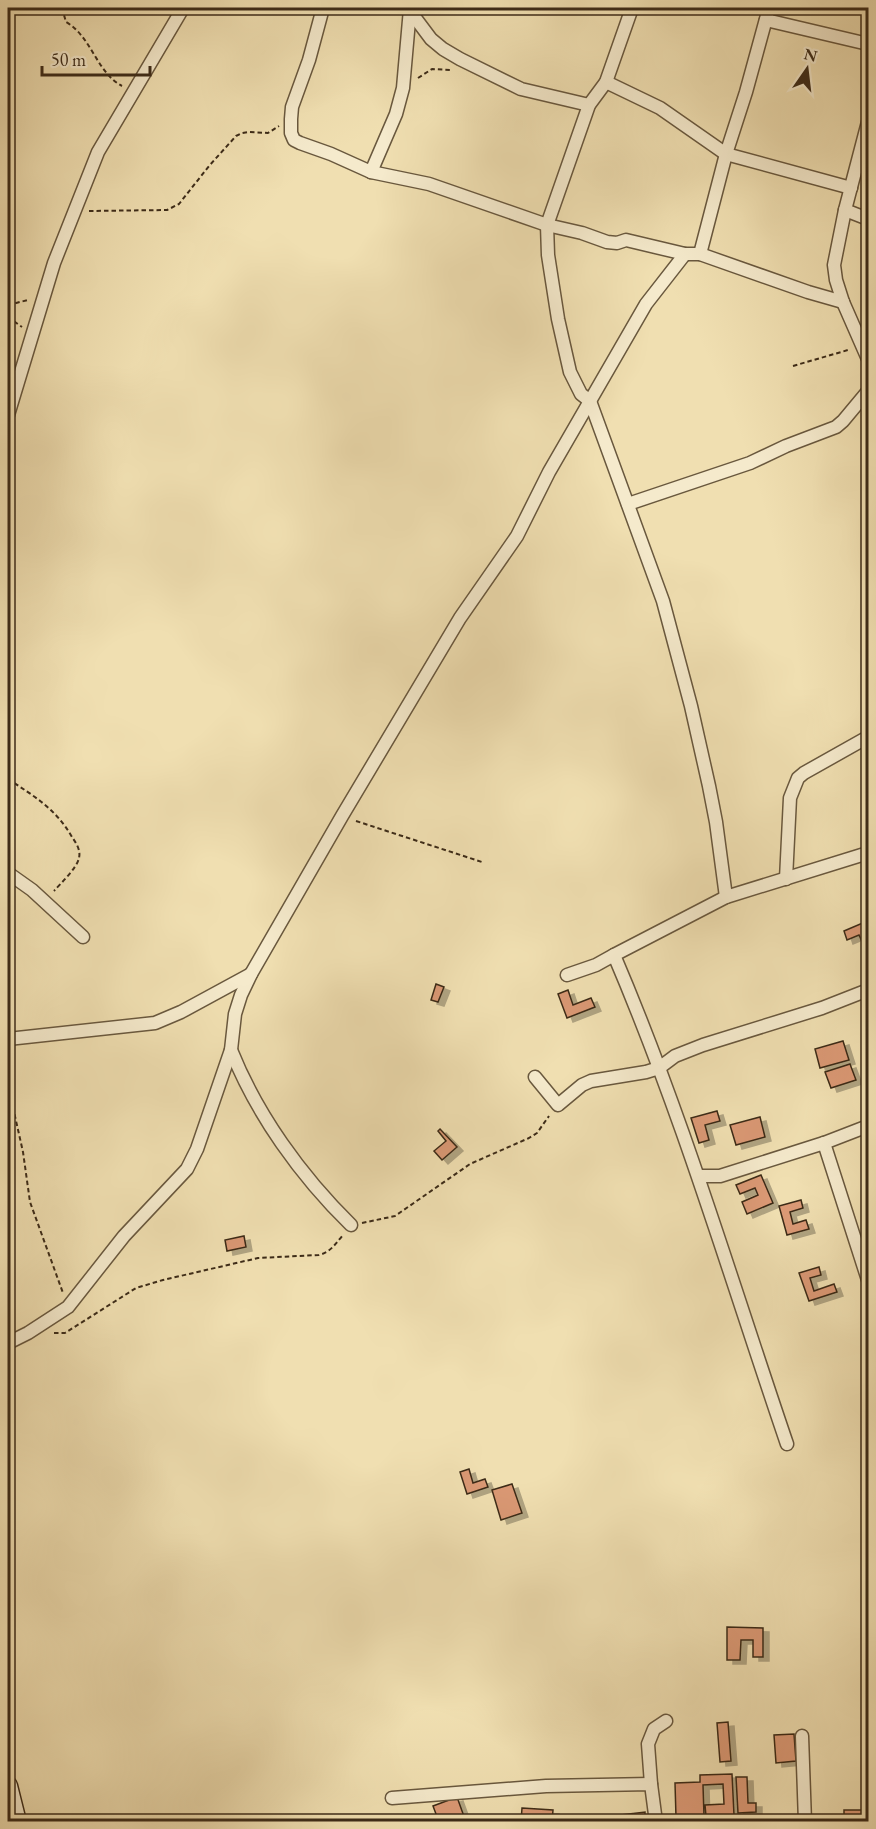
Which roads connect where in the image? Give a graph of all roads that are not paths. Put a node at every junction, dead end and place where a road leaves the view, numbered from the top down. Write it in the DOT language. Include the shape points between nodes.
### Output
graph roads {
  1 [pos="183,8"];
  2 [pos="323,8"];
  3 [pos="632,8"];
  4 [pos="410,9"];
  5 [pos="767,14"];
  6 [pos="868,44"];
  7 [pos="606,82"];
  8 [pos="589,105"];
  9 [pos="868,122"];
  10 [pos="726,154"];
  11 [pos="371,172"];
  12 [pos="851,188"];
  13 [pos="845,210"];
  14 [pos="868,219"];
  15 [pos="548,225"];
  16 [pos="685,254"];
  17 [pos="700,254"];
  18 [pos="843,302"];
  19 [pos="868,359"];
  20 [pos="868,391"];
  21 [pos="590,401"];
  22 [pos="8,416"];
  23 [pos="628,504"];
  24 [pos="868,737"];
  25 [pos="868,853"];
  26 [pos="8,873"];
  27 [pos="786,879"];
  28 [pos="726,897"];
  29 [pos="83,937"];
  30 [pos="614,955"];
  31 [pos="251,974"];
  32 [pos="567,975"];
  33 [pos="868,990"];
  34 [pos="8,1039"];
  35 [pos="231,1050"];
  36 [pos="659,1068"];
  37 [pos="535,1077"];
  38 [pos="868,1126"];
  39 [pos="824,1143"];
  40 [pos="699,1176"];
  41 [pos="351,1226"];
  42 [pos="868,1280"];
  43 [pos="8,1343"];
  44 [pos="787,1444"];
  45 [pos="666,1721"];
  46 [pos="802,1736"];
  47 [pos="651,1784"];
  48 [pos="8,1786"];
  49 [pos="392,1798"];
  50 [pos="17,1821"];
  51 [pos="656,1821"];
  52 [pos="805,1821"];
  1 -- 22 [label="street" via="99,152 54,263"];
  2 -- 11 [label="street" via="292,107 291,134 300,143"];
  3 -- 7 [label="street"];
  4 -- 8 [label="street" via="443,50 521,88"];
  4 -- 11 [label="street" via="403,88"];
  5 -- 6 [label="street"];
  5 -- 10 [label="street"];
  7 -- 8 [label="street"];
  7 -- 10 [label="street" via="660,108"];
  8 -- 15 [label="street"];
  9 -- 12 [label="street"];
  10 -- 12 [label="street"];
  10 -- 17 [label="street"];
  11 -- 15 [label="street" via="429,184"];
  12 -- 13 [label="street"];
  13 -- 14 [label="street"];
  13 -- 18 [label="street" via="834,265"];
  15 -- 16 [label="street" via="606,242 626,240"];
  15 -- 21 [label="street" via="548,255 570,372 581,394"];
  16 -- 17 [label="street"];
  16 -- 21 [label="street" via="646,304"];
  17 -- 18 [label="street"];
  18 -- 19 [label="street"];
  20 -- 23 [label="street" via="836,427 750,464"];
  21 -- 23 [label="street"];
  21 -- 31 [label="street" via="518,536 460,618"];
  23 -- 28 [label="street" via="663,601 691,706 716,822"];
  24 -- 27 [label="street" via="798,778 790,798"];
  25 -- 27 [label="street"];
  26 -- 29 [label="street"];
  27 -- 28 [label="street"];
  28 -- 30 [label="street"];
  30 -- 32 [label="street"];
  30 -- 36 [label="street"];
  31 -- 34 [label="street" via="155,1023"];
  31 -- 35 [label="street" via="235,1014"];
  33 -- 36 [label="street" via="703,1045 675,1056"];
  35 -- 41 [label="street" via="244,1082 268,1122 326,1201"];
  35 -- 43 [label="street" via="187,1169 124,1236 68,1307"];
  36 -- 37 [label="street" via="591,1081 558,1104"];
  36 -- 40 [label="street"];
  38 -- 39 [label="street"];
  39 -- 40 [label="street" via="720,1176"];
  39 -- 42 [label="street"];
  40 -- 44 [label="street"];
  45 -- 47 [label="street" via="654,1728 648,1744"];
  46 -- 52 [label="street"];
  47 -- 49 [label="street" via="546,1786"];
  47 -- 51 [label="street"];
  48 -- 50 [label="street"];
}
